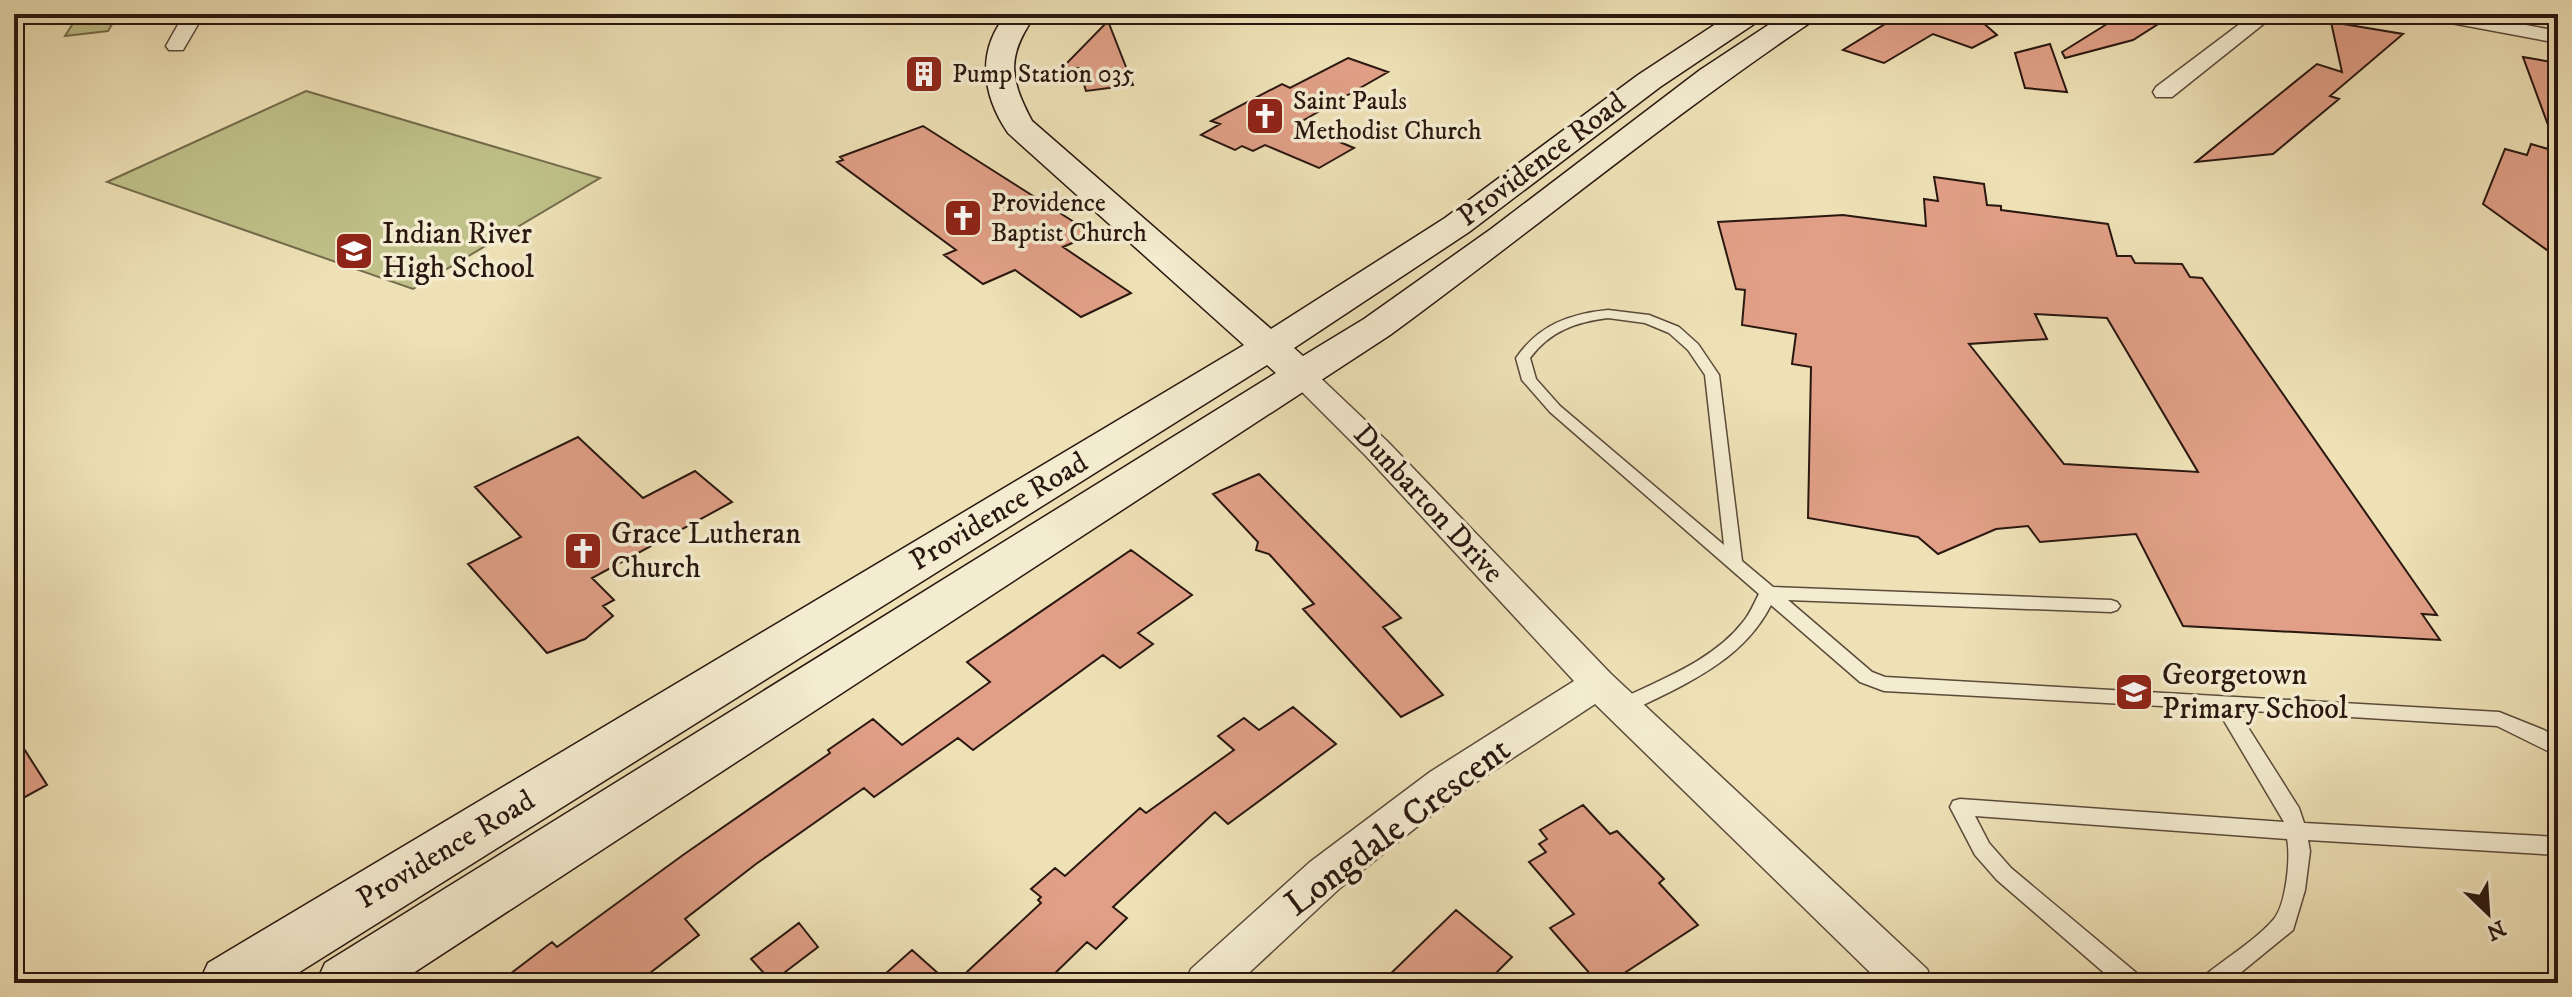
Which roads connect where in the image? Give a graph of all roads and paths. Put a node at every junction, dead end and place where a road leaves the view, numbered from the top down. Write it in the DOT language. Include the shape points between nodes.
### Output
graph roads {
  1 [pos="194,14"];
  2 [pos="1022,14"];
  3 [pos="1750,14"];
  4 [pos="1804,14"];
  5 [pos="2266,14"];
  6 [pos="2435,14"];
  7 [pos="2558,37"];
  8 [pos="176,46"];
  9 [pos="2164,92"];
  10 [pos="1285,361"];
  11 [pos="1734,563"];
  12 [pos="1768,593"];
  13 [pos="2111,606"];
  14 [pos="1610,696"];
  15 [pos="2222,702"];
  16 [pos="2558,748"];
  17 [pos="594,792"];
  18 [pos="2295,831"];
  19 [pos="2558,846"];
  20 [pos="229,983"];
  21 [pos="346,983"];
  22 [pos="1207,983"];
  23 [pos="1911,983"];
  24 [pos="2132,983"];
  25 [pos="2212,983"];
  1 -- 8 [label="street"];
  2 -- 10 [label="main road, Dunbarton Drive" via="997,58 1019,126"];
  3 -- 10 [label="main road, Providence Road" via="1649,81"];
  4 -- 10 [label="main road, Providence Road" via="1710,76 1474,258"];
  5 -- 9 [label="street"];
  6 -- 7 [label="street"];
  10 -- 14 [label="street, Dunbarton Drive" via="1377,449"];
  10 -- 17 [label="main road, Providence Road"];
  11 -- 11 [label="lane" via="1555,409 1529,380 1523,358 1533,340 1565,323 1630,314 1668,326 1697,350 1712,375"];
  11 -- 12 [label="lane"];
  12 -- 13 [label="lane"];
  12 -- 14 [label="lane" via="1748,628 1694,670"];
  12 -- 15 [label="lane" via="1866,677 1884,684"];
  14 -- 22 [label="street, Longdale Crescent" via="1444,783 1325,875"];
  14 -- 23 [label="street, Dunbarton Drive"];
  15 -- 16 [label="lane" via="2499,719"];
  15 -- 18 [label="lane" via="2292,814"];
  17 -- 20 [label="main road, Providence Road"];
  17 -- 21 [label="main road, Providence Road"];
  18 -- 19 [label="lane"];
  18 -- 24 [label="lane" via="1960,807 1982,849 2004,874"];
  18 -- 25 [label="lane" via="2300,851 2285,923"];
}
